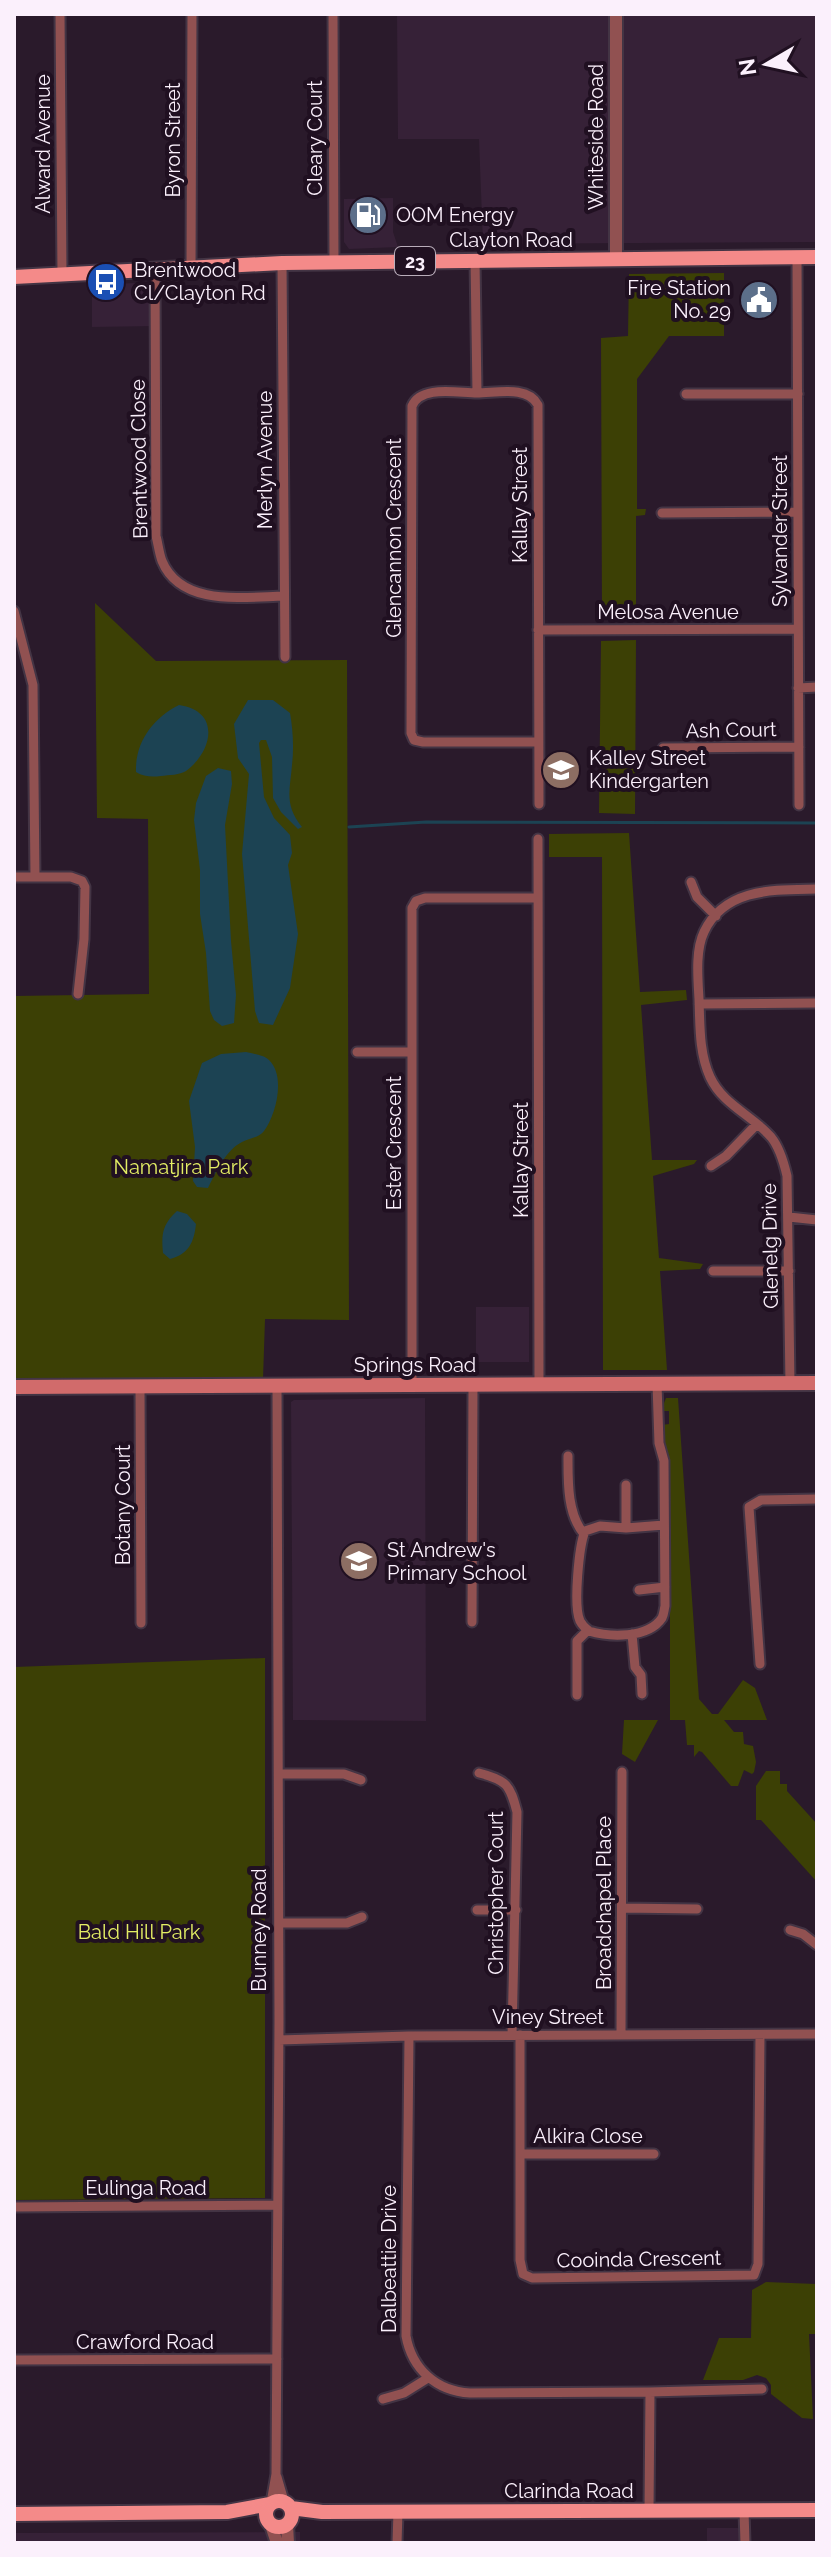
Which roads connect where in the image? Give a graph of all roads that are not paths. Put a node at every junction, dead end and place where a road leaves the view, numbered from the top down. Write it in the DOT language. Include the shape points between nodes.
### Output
graph roads {
  1 [pos="60,14"];
  2 [pos="192,14"];
  3 [pos="333,14"];
  4 [pos="616,14"];
  5 [pos="817,257"];
  6 [pos="797,258"];
  7 [pos="616,259"];
  8 [pos="475,260"];
  9 [pos="334,262"];
  10 [pos="282,263"];
  11 [pos="191,267"];
  12 [pos="155,269"];
  13 [pos="62,274"];
  14 [pos="14,277"];
  15 [pos="477,393"];
  16 [pos="686,394"];
  17 [pos="798,394"];
  18 [pos="798,512"];
  19 [pos="662,513"];
  20 [pos="284,596"];
  21 [pos="14,611"];
  22 [pos="798,629"];
  23 [pos="538,630"];
  24 [pos="285,657"];
  25 [pos="817,687"];
  26 [pos="798,688"];
  27 [pos="538,742"];
  28 [pos="799,747"];
  29 [pos="663,748"];
  30 [pos="539,804"];
  31 [pos="799,805"];
  32 [pos="538,839"];
  33 [pos="14,877"];
  34 [pos="35,877"];
  35 [pos="691,882"];
  36 [pos="817,889"];
  37 [pos="538,898"];
  38 [pos="716,916"];
  39 [pos="78,994"];
  40 [pos="817,1003"];
  41 [pos="699,1004"];
  42 [pos="357,1052"];
  43 [pos="412,1052"];
  44 [pos="757,1124"];
  45 [pos="711,1166"];
  46 [pos="789,1217"];
  47 [pos="817,1220"];
  48 [pos="713,1271"];
  49 [pos="789,1271"];
  50 [pos="817,1383"];
  51 [pos="657,1384"];
  52 [pos="790,1384"];
  53 [pos="473,1385"];
  54 [pos="539,1385"];
  55 [pos="277,1386"];
  56 [pos="412,1386"];
  57 [pos="14,1387"];
  58 [pos="140,1387"];
  59 [pos="568,1456"];
  60 [pos="626,1485"];
  61 [pos="817,1499"];
  62 [pos="664,1525"];
  63 [pos="626,1528"];
  64 [pos="584,1534"];
  65 [pos="665,1587"];
  66 [pos="639,1590"];
  67 [pos="472,1622"];
  68 [pos="141,1623"];
  69 [pos="588,1630"];
  70 [pos="632,1634"];
  71 [pos="760,1664"];
  72 [pos="642,1694"];
  73 [pos="577,1695"];
  74 [pos="622,1772"];
  75 [pos="479,1773"];
  76 [pos="279,1774"];
  77 [pos="361,1780"];
  78 [pos="622,1908"];
  79 [pos="697,1909"];
  80 [pos="477,1910"];
  81 [pos="516,1910"];
  82 [pos="362,1917"];
  83 [pos="279,1923"];
  84 [pos="790,1930"];
  85 [pos="817,1945"];
  86 [pos="621,2034"];
  87 [pos="817,2034"];
  88 [pos="516,2035"];
  89 [pos="760,2035"];
  90 [pos="409,2036"];
  91 [pos="279,2040"];
  92 [pos="521,2154"];
  93 [pos="654,2154"];
  94 [pos="277,2205"];
  95 [pos="14,2207"];
  96 [pos="277,2359"];
  97 [pos="14,2360"];
  98 [pos="428,2378"];
  99 [pos="762,2389"];
  100 [pos="650,2392"];
  101 [pos="383,2399"];
  102 [pos="282,2510"];
  103 [pos="649,2510"];
  104 [pos="744,2510"];
  105 [pos="817,2510"];
  106 [pos="227,2512"];
  107 [pos="398,2512"];
  108 [pos="14,2514"];
  109 [pos="270,2524"];
  110 [pos="277,2543"];
  111 [pos="288,2543"];
  112 [pos="397,2543"];
  113 [pos="745,2543"];
  1 -- 13 [label="street, Alward Avenue"];
  2 -- 11 [label="street, Byron Street"];
  3 -- 9 [label="street, Cleary Court"];
  4 -- 7 [label="street, Whiteside Road"];
  5 -- 6 [label="main road, Clayton Road / 23"];
  6 -- 7 [label="main road, Clayton Road / 23"];
  6 -- 17 [label="street, Sylvander Street"];
  7 -- 8 [label="main road, Clayton Road / 23"];
  8 -- 9 [label="main road, Clayton Road / 23"];
  8 -- 15 [label="street"];
  9 -- 10 [label="main road, Clayton Road / 23"];
  10 -- 11 [label="main road, Clayton Road / 23"];
  10 -- 20 [label="street, Merlyn Avenue"];
  11 -- 12 [label="main road, Clayton Road / 23"];
  12 -- 13 [label="main road, Clayton Road / 23"];
  12 -- 20 [label="street, Brentwood Close" via="156,536 162,562 193,592 215,597"];
  13 -- 14 [label="main road, Clayton Road / 23"];
  15 -- 23 [label="street, Kallay Street" via="524,393 538,405"];
  15 -- 27 [label="street, Glencannon Crescent" via="427,393 412,406 411,744"];
  16 -- 17 [label="street"];
  17 -- 18 [label="street, Sylvander Street"];
  18 -- 19 [label="street"];
  18 -- 22 [label="street, Sylvander Street"];
  20 -- 24 [label="street, Merlyn Avenue"];
  21 -- 34 [label="street" via="33,685"];
  22 -- 23 [label="street, Melosa Avenue"];
  22 -- 26 [label="street, Sylvander Street"];
  23 -- 27 [label="street, Kallay Street"];
  25 -- 26 [label="street"];
  26 -- 28 [label="street, Sylvander Street"];
  27 -- 30 [label="street, Kallay Street"];
  28 -- 29 [label="street, Ash Court"];
  28 -- 31 [label="street, Sylvander Street"];
  32 -- 37 [label="street, Kallay Street"];
  33 -- 34 [label="street"];
  34 -- 39 [label="street" via="71,877 85,887"];
  35 -- 38 [label="street" via="697,897"];
  36 -- 38 [label="street" via="756,892"];
  37 -- 43 [label="street, Ester Crescent" via="412,898"];
  37 -- 54 [label="street, Kallay Street"];
  38 -- 41 [label="street, Glenelg Drive" via="703,933"];
  40 -- 41 [label="street"];
  41 -- 44 [label="street, Glenelg Drive" via="710,1077 724,1098"];
  42 -- 43 [label="street"];
  43 -- 56 [label="street, Ester Crescent"];
  44 -- 45 [label="street"];
  44 -- 46 [label="street, Glenelg Drive" via="782,1158"];
  46 -- 47 [label="street"];
  46 -- 49 [label="street, Glenelg Drive"];
  48 -- 49 [label="street"];
  49 -- 52 [label="street, Glenelg Drive"];
  50 -- 52 [label="main road, Springs Road"];
  51 -- 52 [label="main road, Springs Road"];
  51 -- 54 [label="main road, Springs Road"];
  51 -- 62 [label="street"];
  53 -- 54 [label="main road, Springs Road"];
  53 -- 56 [label="main road, Springs Road"];
  53 -- 67 [label="street"];
  55 -- 56 [label="main road, Springs Road"];
  55 -- 58 [label="main road, Springs Road"];
  55 -- 76 [label="street, Bunney Road"];
  57 -- 58 [label="main road, Springs Road"];
  58 -- 68 [label="street, Botany Court"];
  59 -- 64 [label="street" via="575,1521"];
  60 -- 63 [label="street"];
  61 -- 71 [label="street" via="761,1500 749,1507"];
  62 -- 63 [label="street"];
  62 -- 65 [label="street"];
  63 -- 64 [label="street" via="600,1526"];
  64 -- 69 [label="street" via="578,1601 580,1621"];
  65 -- 66 [label="street"];
  65 -- 70 [label="street" via="662,1618"];
  69 -- 70 [label="street"];
  69 -- 73 [label="street" via="577,1641"];
  70 -- 72 [label="street"];
  74 -- 78 [label="street, Broadchapel Place"];
  75 -- 81 [label="street, Christopher Court" via="499,1778 511,1790 517,1812"];
  76 -- 77 [label="street" via="344,1774"];
  76 -- 83 [label="street, Bunney Road"];
  78 -- 79 [label="street"];
  78 -- 86 [label="street, Broadchapel Place"];
  80 -- 81 [label="street"];
  81 -- 88 [label="street, Christopher Court"];
  82 -- 83 [label="street" via="347,1923"];
  83 -- 91 [label="street, Bunney Road"];
  84 -- 85 [label="street"];
  86 -- 88 [label="street, Viney Street"];
  86 -- 89 [label="street, Viney Street"];
  87 -- 89 [label="street, Viney Street"];
  88 -- 90 [label="street, Viney Street"];
  88 -- 92 [label="street, Cooinda Crescent"];
  89 -- 92 [label="street, Cooinda Crescent" via="754,2275 523,2274"];
  90 -- 91 [label="street, Viney Street"];
  90 -- 98 [label="street, Dalbeattie Drive" via="406,2336 412,2357"];
  91 -- 94 [label="street, Bunney Road"];
  92 -- 93 [label="street, Alkira Close"];
  94 -- 95 [label="street, Eulinga Road"];
  94 -- 96 [label="street, Bunney Road"];
  96 -- 97 [label="street, Crawford Road"];
  96 -- 102 [label="street, Bunney Road" via="276,2474"];
  98 -- 100 [label="street" via="470,2393"];
  98 -- 101 [label="street"];
  99 -- 100 [label="street"];
  100 -- 103 [label="street"];
  102 -- 106 [label="main road, Clarinda Road"];
  102 -- 107 [label="main road, Clarinda Road"];
  102 -- 109 [label="main road, Clarinda Road" via="280,2527"];
  102 -- 109 [label="main road" via="265,2515"];
  102 -- 111 [label="street, Bunney Road"];
  103 -- 104 [label="main road, Clarinda Road"];
  103 -- 107 [label="main road, Clarinda Road"];
  104 -- 105 [label="main road, Clarinda Road"];
  104 -- 113 [label="street"];
  106 -- 108 [label="main road, Clarinda Road"];
  106 -- 109 [label="main road, Clarinda Road"];
  107 -- 112 [label="street"];
  109 -- 110 [label="street"];
}
